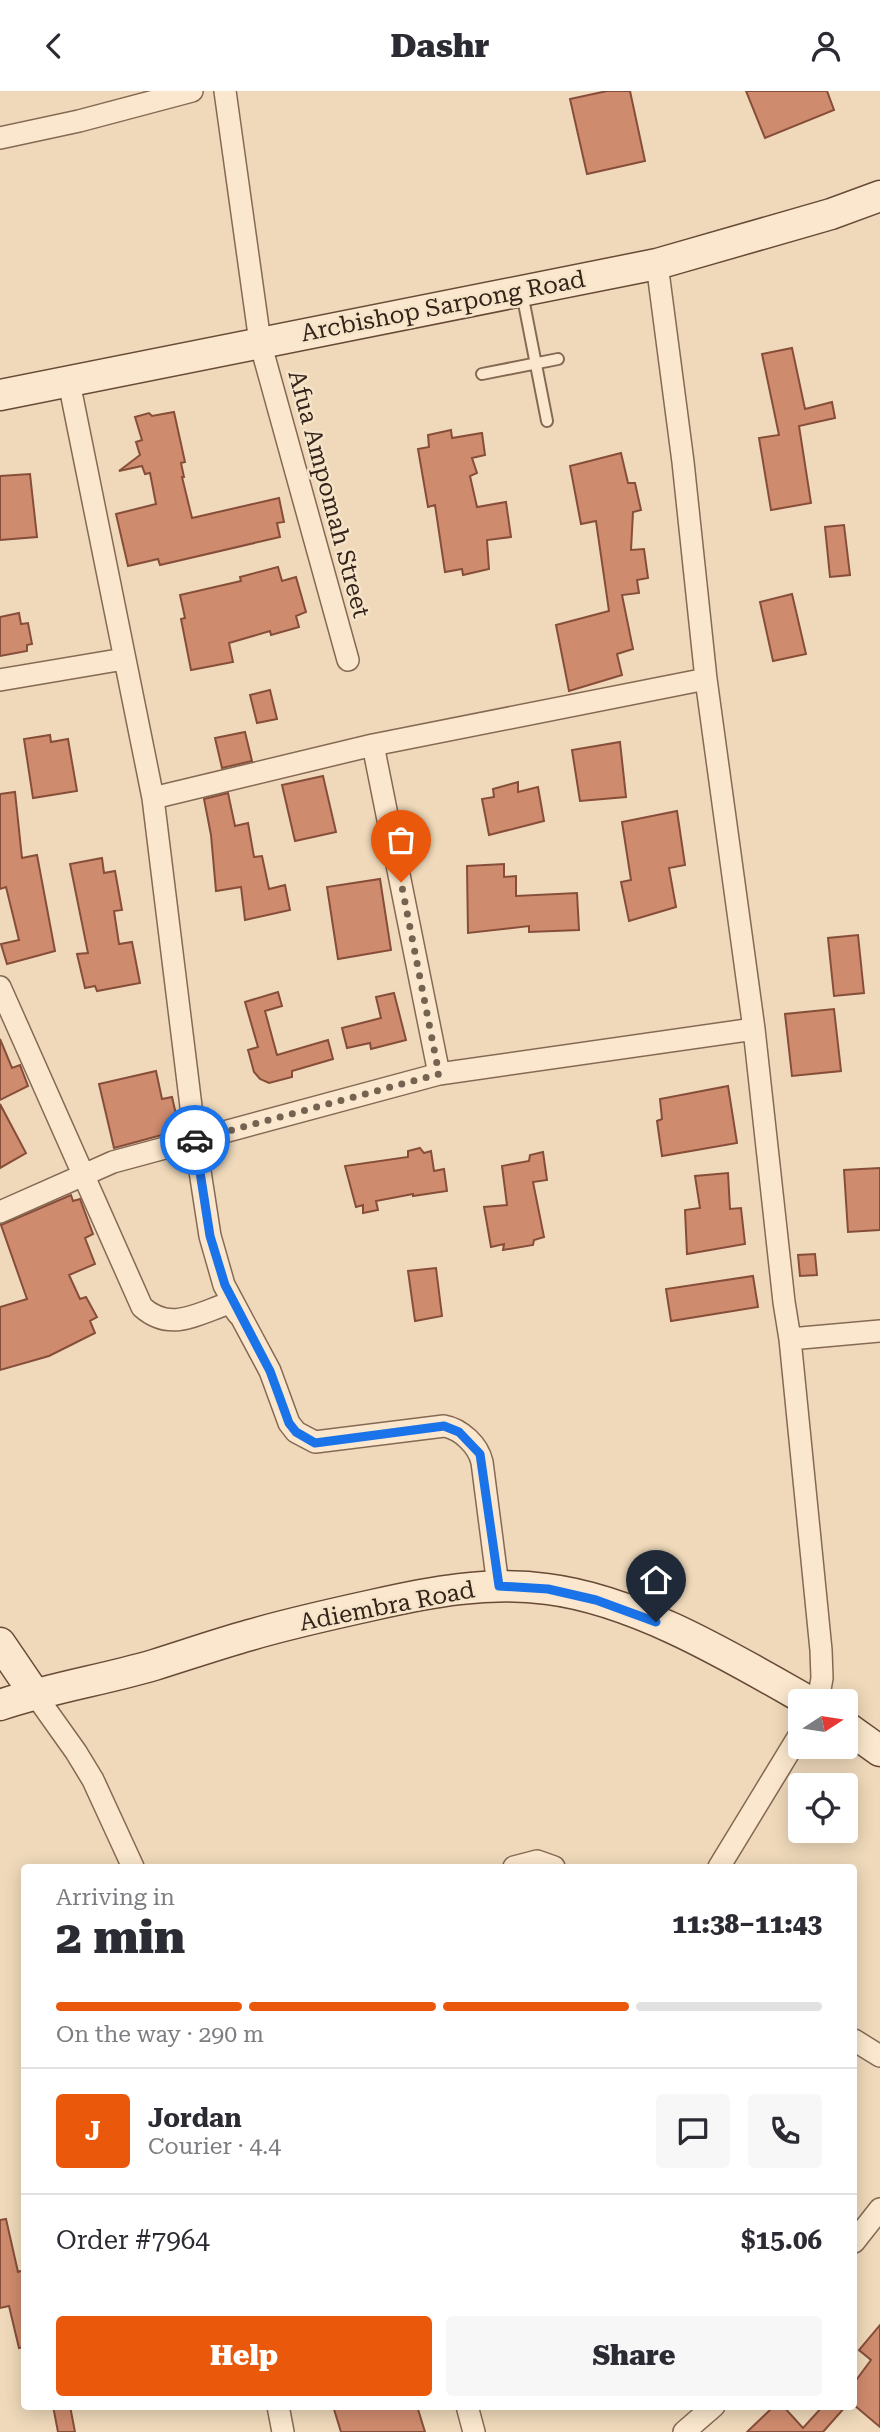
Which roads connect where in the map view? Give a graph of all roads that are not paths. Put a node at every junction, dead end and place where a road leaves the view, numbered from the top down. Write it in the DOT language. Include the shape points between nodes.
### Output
graph roads {
  1 [pos="192,91"];
  2 [pos="225,91"];
  3 [pos="0,138"];
  4 [pos="880,196"];
  5 [pos="657,264"];
  6 [pos="522,291"];
  7 [pos="260,342"];
  8 [pos="558,359"];
  9 [pos="535,363"];
  10 [pos="482,374"];
  11 [pos="69,382"];
  12 [pos="0,395"];
  13 [pos="547,421"];
  14 [pos="124,659"];
  15 [pos="348,660"];
  16 [pos="706,679"];
  17 [pos="0,680"];
  18 [pos="373,745"];
  19 [pos="153,798"];
  20 [pos="0,988"];
  21 [pos="754,1029"];
  22 [pos="439,1074"];
  23 [pos="195,1139"];
  24 [pos="84,1175"];
  25 [pos="0,1212"];
  26 [pos="242,1320"];
  27 [pos="880,1331"];
  28 [pos="790,1339"];
  29 [pos="499,1586"];
  30 [pos="0,1643"];
  31 [pos="820,1689"];
  32 [pos="788,1690"];
  33 [pos="34,1693"];
  34 [pos="0,1705"];
  35 [pos="858,1735"];
  36 [pos="880,1751"];
  37 [pos="788,1754"];
  38 [pos="132,1864"];
  39 [pos="526,1864"];
  40 [pos="546,1864"];
  41 [pos="721,1864"];
  42 [pos="857,2042"];
  43 [pos="880,2056"];
  44 [pos="880,2209"];
  45 [pos="857,2238"];
  46 [pos="279,2410"];
  47 [pos="468,2410"];
  48 [pos="709,2410"];
  49 [pos="283,2432"];
  50 [pos="474,2432"];
  51 [pos="684,2432"];
  1 -- 3 [label="street"];
  2 -- 7 [label="street, Afua Ampomah Street"];
  4 -- 5 [label="street, Arcbishop Sarpong Road" via="831,215"];
  5 -- 6 [label="street, Arcbishop Sarpong Road"];
  5 -- 16 [label="street"];
  6 -- 7 [label="street, Arcbishop Sarpong Road"];
  6 -- 9 [label="lane"];
  7 -- 11 [label="street, Arcbishop Sarpong Road"];
  7 -- 15 [label="street, Afua Ampomah Street"];
  8 -- 9 [label="lane"];
  9 -- 10 [label="lane"];
  9 -- 13 [label="lane"];
  11 -- 12 [label="street, Arcbishop Sarpong Road"];
  11 -- 14 [label="street"];
  14 -- 17 [label="street"];
  14 -- 19 [label="street"];
  16 -- 18 [label="street"];
  16 -- 21 [label="street"];
  18 -- 19 [label="street"];
  18 -- 22 [label="street"];
  19 -- 23 [label="street"];
  20 -- 24 [label="street"];
  21 -- 22 [label="street"];
  21 -- 28 [label="street"];
  22 -- 23 [label="street"];
  23 -- 24 [label="street"];
  23 -- 26 [label="street" via="215,1259"];
  24 -- 25 [label="street"];
  24 -- 26 [label="street" via="142,1307 160,1320 176,1321 230,1303"];
  26 -- 29 [label="street" via="270,1371 289,1423 307,1440 315,1443 444,1426 459,1432 477,1449"];
  27 -- 28 [label="street"];
  28 -- 31 [label="street" via="821,1650"];
  29 -- 32 [label="street, Adiembra Road" via="548,1589 638,1615 692,1637"];
  29 -- 33 [label="street, Adiembra Road" via="423,1594 321,1616 151,1666"];
  30 -- 33 [label="street"];
  33 -- 34 [label="street, Adiembra Road"];
  33 -- 38 [label="street" via="93,1780"];
  35 -- 36 [label="street"];
  37 -- 41 [label="street"];
  39 -- 40 [label="street"];
  42 -- 43 [label="street"];
  44 -- 45 [label="street"];
  46 -- 49 [label="street"];
  47 -- 50 [label="street"];
  48 -- 51 [label="street"];
}
